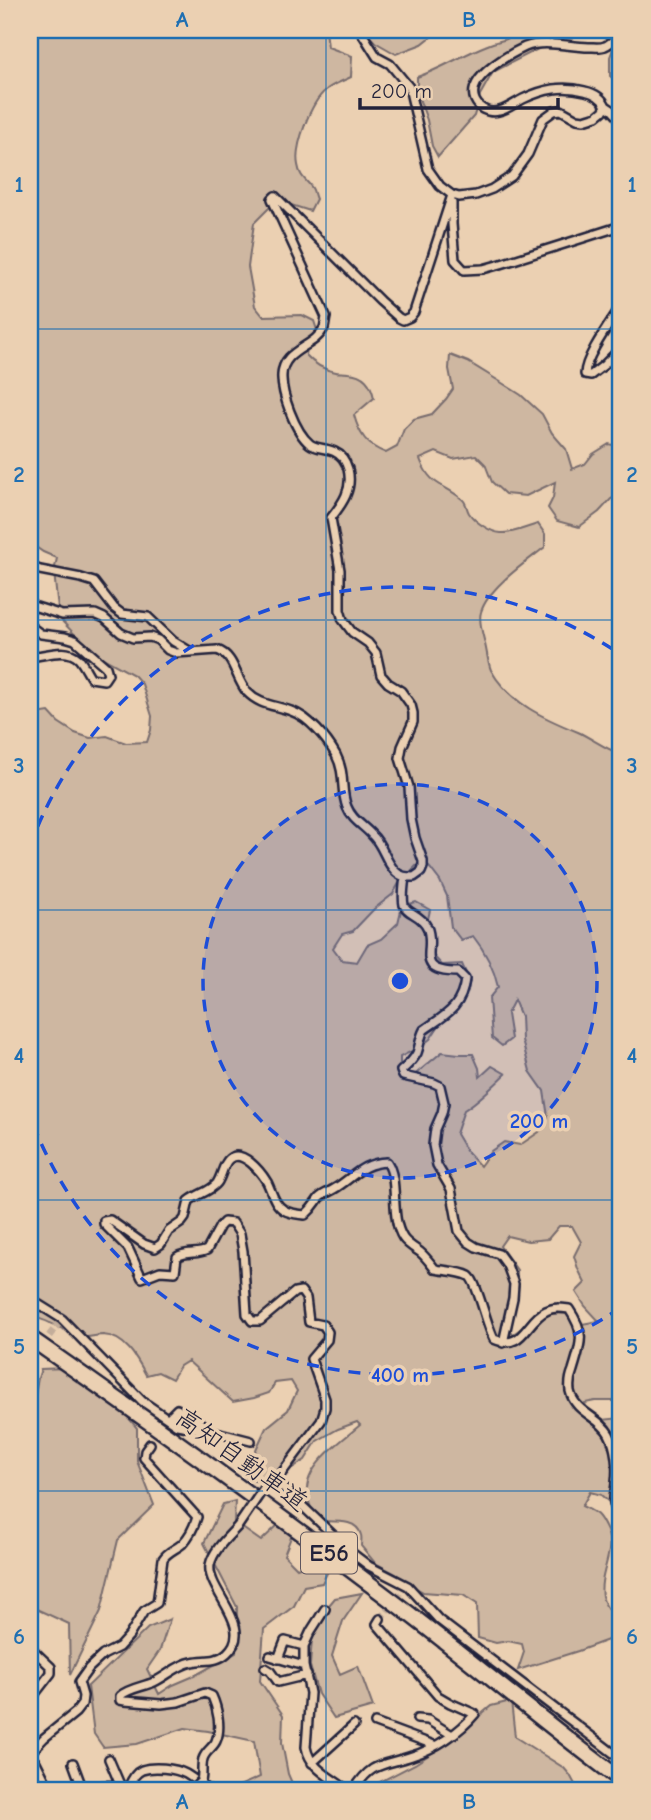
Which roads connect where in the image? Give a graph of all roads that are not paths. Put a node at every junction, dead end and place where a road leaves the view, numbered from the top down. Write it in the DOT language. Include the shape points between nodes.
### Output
graph roads {
  1 [pos="360,30"];
  2 [pos="614,40"];
  3 [pos="606,106"];
  4 [pos="621,120"];
  5 [pos="453,195"];
  6 [pos="621,226"];
  7 [pos="621,306"];
  8 [pos="621,348"];
  9 [pos="30,566"];
  10 [pos="30,605"];
  11 [pos="30,626"];
  12 [pos="192,652"];
  13 [pos="30,657"];
  14 [pos="405,877"];
  15 [pos="30,1299"];
  16 [pos="30,1331"];
  17 [pos="30,1338"];
  18 [pos="503,1343"];
  19 [pos="170,1416"];
  20 [pos="216,1432"];
  21 [pos="251,1441"];
  22 [pos="150,1444"];
  23 [pos="271,1480"];
  24 [pos="621,1517"];
  25 [pos="408,1586"];
  26 [pos="400,1593"];
  27 [pos="325,1609"];
  28 [pos="380,1619"];
  29 [pos="304,1646"];
  30 [pos="30,1647"];
  31 [pos="304,1666"];
  32 [pos="265,1668"];
  33 [pos="307,1675"];
  34 [pos="30,1700"];
  35 [pos="417,1719"];
  36 [pos="375,1723"];
  37 [pos="354,1725"];
  38 [pos="452,1735"];
  39 [pos="434,1745"];
  40 [pos="30,1753"];
  41 [pos="109,1759"];
  42 [pos="621,1759"];
  43 [pos="36,1762"];
  44 [pos="73,1763"];
  45 [pos="312,1763"];
  46 [pos="621,1772"];
  47 [pos="621,1780"];
  48 [pos="125,1787"];
  49 [pos="194,1787"];
  50 [pos="50,1790"];
  51 [pos="84,1790"];
  52 [pos="139,1790"];
  53 [pos="208,1790"];
  54 [pos="347,1790"];
  55 [pos="354,1790"];
  1 -- 5 [label="street" via="377,57 390,64 409,87 428,169"];
  2 -- 3 [label="street" via="603,47 534,44 483,74 473,92 480,107 494,113 561,87 590,92"];
  3 -- 4 [label="street"];
  3 -- 5 [label="street" via="597,116 584,120 554,111 543,119 528,154 512,176 476,195"];
  5 -- 6 [label="street" via="455,260 464,270 501,264"];
  5 -- 14 [label="street" via="414,312 404,320 275,196 272,199 326,317 324,328 289,356 281,372 285,398 301,433 311,445 341,456 350,477 349,490 331,518 340,570 340,610 352,632 376,653 382,675 401,691 413,713 400,758 423,867 414,877"];
  7 -- 8 [label="street" via="585,374 591,375"];
  9 -- 12 [label="street" via="94,582 122,614 148,617"];
  10 -- 12 [label="street" via="62,615 95,614 121,634 150,637 176,653"];
  11 -- 13 [label="street" via="41,634 75,640 108,674 104,680 91,678 70,653"];
  12 -- 14 [label="street" via="223,652 259,702 303,716 314,726 338,761 344,799 354,820 373,835 389,863"];
  14 -- 18 [label="street" via="403,904 421,917 429,930 429,960 435,969 458,972 465,979 459,1003 424,1030 418,1051 401,1071 402,1076 440,1086 444,1103 433,1145 437,1165 451,1189 459,1231 476,1247 499,1254 514,1284"];
  15 -- 20 [label="street" via="49,1309 142,1401 177,1425"];
  16 -- 46 [label="highway, 高知自動車道 / E56" via="304,1527"];
  17 -- 47 [label="highway, 高知自動車道 / E56" via="279,1516"];
  18 -- 23 [label="street" via="490,1332 472,1278 435,1269 403,1237 387,1162 365,1166 325,1193 305,1215 282,1209 258,1170 242,1156 235,1156 228,1160 216,1184 189,1200 182,1222 155,1248 110,1220 104,1221 128,1248 142,1278 160,1271 175,1272 177,1257 203,1252 224,1222 233,1223 240,1234 247,1314 253,1321 260,1321 301,1292 309,1322 323,1325 328,1332 311,1359 325,1399 321,1421 281,1474"];
  18 -- 24 [label="street" via="512,1342 547,1310 569,1309 576,1319 582,1343 569,1381 570,1393 581,1410 602,1424 610,1436 616,1459 614,1503"];
  19 -- 20 [label="street" via="177,1409"];
  20 -- 21 [label="street"];
  22 -- 40 [label="street" via="145,1458 197,1517 192,1530 163,1559 157,1602 144,1611 118,1647 89,1668 79,1682 82,1704"];
  23 -- 25 [label="street" via="352,1553"];
  23 -- 49 [label="street, bridge" via="210,1565 212,1580 235,1630 229,1651 214,1661 178,1666 120,1696 125,1701 161,1704 205,1693 212,1696 218,1733 203,1758 203,1774"];
  25 -- 26 [label="street"];
  25 -- 42 [label="street" via="439,1620"];
  27 -- 29 [label="street"];
  28 -- 38 [label="street" via="377,1625 438,1696 475,1714"];
  29 -- 31 [label="street"];
  29 -- 31 [label="street" via="285,1641 274,1658"];
  30 -- 34 [label="street" via="51,1667 51,1674"];
  31 -- 33 [label="street"];
  32 -- 33 [label="street" via="278,1682"];
  33 -- 45 [label="street" via="306,1747"];
  35 -- 38 [label="street" via="428,1720"];
  36 -- 39 [label="street"];
  37 -- 45 [label="street"];
  38 -- 39 [label="street"];
  39 -- 55 [label="street" via="379,1765 363,1776"];
  41 -- 48 [label="street"];
  43 -- 50 [label="street"];
  44 -- 51 [label="street"];
  45 -- 54 [label="street"];
  48 -- 51 [label="street" via="103,1785"];
  48 -- 52 [label="street"];
  48 -- 53 [label="street" via="142,1770 162,1769 186,1774"];
}
